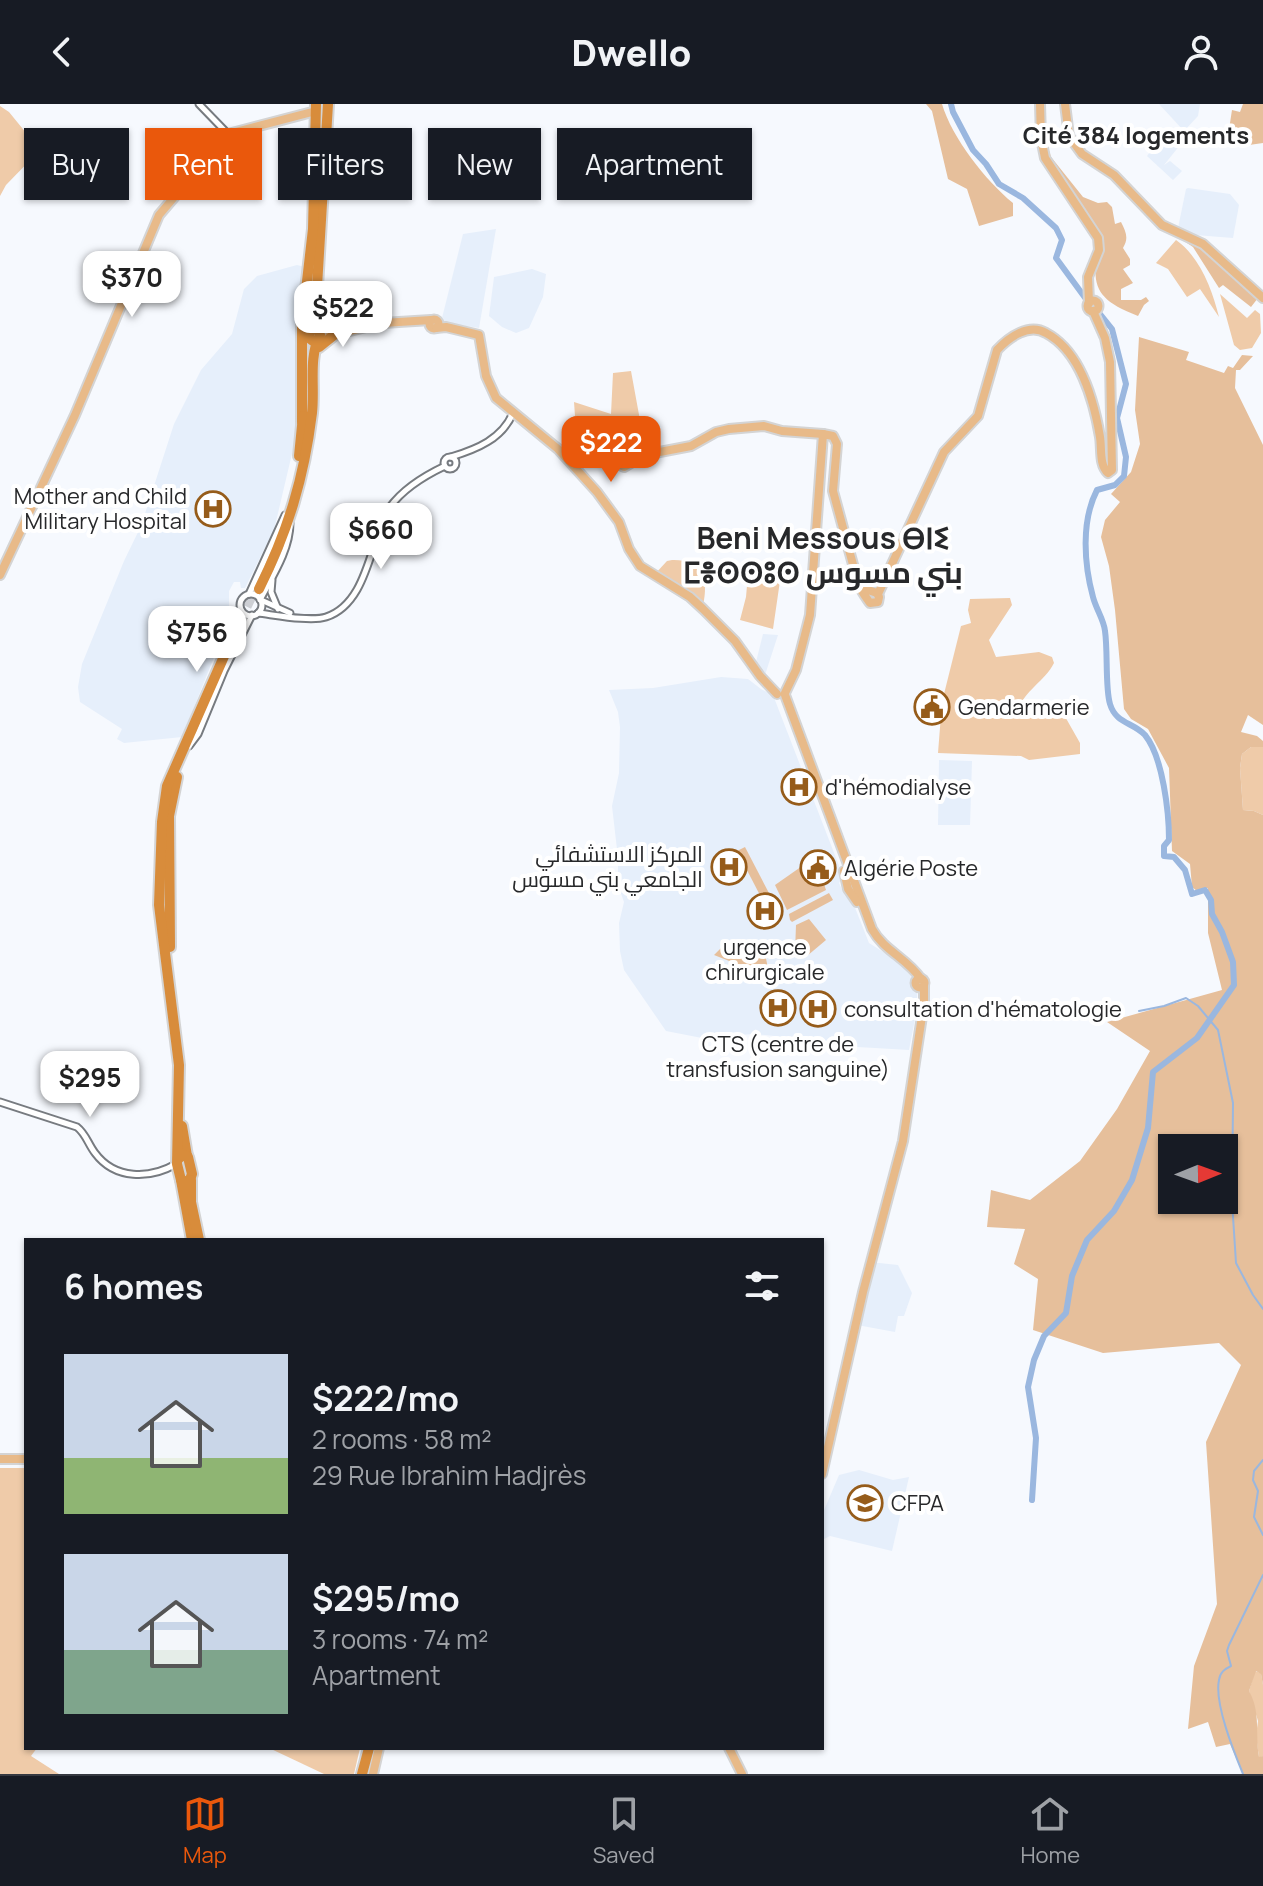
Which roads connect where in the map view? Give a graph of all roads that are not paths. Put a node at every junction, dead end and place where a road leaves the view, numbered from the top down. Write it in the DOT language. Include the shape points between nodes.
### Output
graph roads {
  1 [pos="199,104"];
  2 [pos="328,104"];
  3 [pos="1040,104"];
  4 [pos="1065,104"];
  5 [pos="316,107"];
  6 [pos="222,128"];
  7 [pos="248,128"];
  8 [pos="172,200"];
  9 [pos="309,273"];
  10 [pos="1263,298"];
  11 [pos="361,328"];
  12 [pos="315,333"];
  13 [pos="334,335"];
  14 [pos="314,384"];
  15 [pos="513,413"];
  16 [pos="302,422"];
  17 [pos="823,434"];
  18 [pos="465,452"];
  19 [pos="447,461"];
  20 [pos="570,461"];
  21 [pos="456,464"];
  22 [pos="288,516"];
  23 [pos="0,575"];
  24 [pos="272,577"];
  25 [pos="257,593"];
  26 [pos="278,612"];
  27 [pos="246,618"];
  28 [pos="783,692"];
  29 [pos="187,746"];
  30 [pos="159,872"];
  31 [pos="169,935"];
  32 [pos="0,1102"];
  33 [pos="182,1169"];
  34 [pos="192,1238"];
  35 [pos="199,1238"];
  36 [pos="838,1397"];
  37 [pos="824,1451"];
  38 [pos="0,1460"];
  39 [pos="24,1460"];
  40 [pos="824,1464"];
  41 [pos="374,1750"];
  42 [pos="730,1750"];
  43 [pos="365,1774"];
  44 [pos="742,1774"];
  1 -- 6 [label="street"];
  2 -- 12 [label="highway"];
  3 -- 17 [label="main road" via="1045,158 1098,238 1088,277 1110,362 1112,470 1108,473 1102,467 1100,435 1074,361 1044,332 1022,332 997,350 978,416 944,452 872,595 859,587 833,491 837,444 833,436"];
  4 -- 10 [label="main road" via="1069,136 1082,154 1114,175 1162,225 1203,244"];
  5 -- 7 [label="main road"];
  5 -- 9 [label="highway"];
  8 -- 23 [label="main road" via="159,215"];
  9 -- 12 [label="highway"];
  9 -- 16 [label="highway" via="302,325"];
  11 -- 12 [label="main road"];
  11 -- 13 [label="main road"];
  11 -- 15 [label="main road" via="412,321 479,335 489,386"];
  12 -- 13 [label="main road"];
  12 -- 14 [label="highway"];
  12 -- 16 [label="highway"];
  13 -- 14 [label="highway" via="319,346"];
  14 -- 22 [label="highway" via="307,446"];
  15 -- 18 [label="street" via="499,435"];
  15 -- 20 [label="main road"];
  16 -- 22 [label="highway"];
  17 -- 20 [label="main road" via="739,427 691,446 644,455 624,467 589,449"];
  17 -- 28 [label="main road" via="810,615"];
  18 -- 19 [label="street"];
  18 -- 21 [label="street"];
  19 -- 21 [label="street"];
  19 -- 21 [label="street" via="450,469"];
  19 -- 26 [label="street" via="390,507 356,591 336,612 323,618"];
  20 -- 28 [label="main road" via="619,522 640,566 690,597 735,641 764,681"];
  22 -- 24 [label="street" via="290,532"];
  22 -- 25 [label="highway" via="283,540"];
  24 -- 25 [label="street"];
  24 -- 26 [label="street"];
  25 -- 26 [label="street"];
  25 -- 27 [label="street" via="261,607"];
  25 -- 27 [label="street" via="240,601"];
  26 -- 27 [label="street"];
  26 -- 27 [label="street"];
  27 -- 29 [label="highway"];
  28 -- 36 [label="main road" via="849,881 879,940 910,963 924,1003 903,1141"];
  29 -- 30 [label="highway" via="165,790"];
  29 -- 31 [label="highway" via="170,807"];
  30 -- 31 [label="highway" via="166,873"];
  30 -- 33 [label="highway" via="179,1061 176,1127"];
  31 -- 33 [label="highway" via="185,1063"];
  32 -- 33 [label="street" via="77,1127 112,1168 140,1177"];
  33 -- 34 [label="highway"];
  33 -- 35 [label="highway"];
  36 -- 37 [label="main road"];
  36 -- 40 [label="main road"];
  38 -- 39 [label="main road"];
  41 -- 43 [label="highway"];
  42 -- 44 [label="main road"];
}
